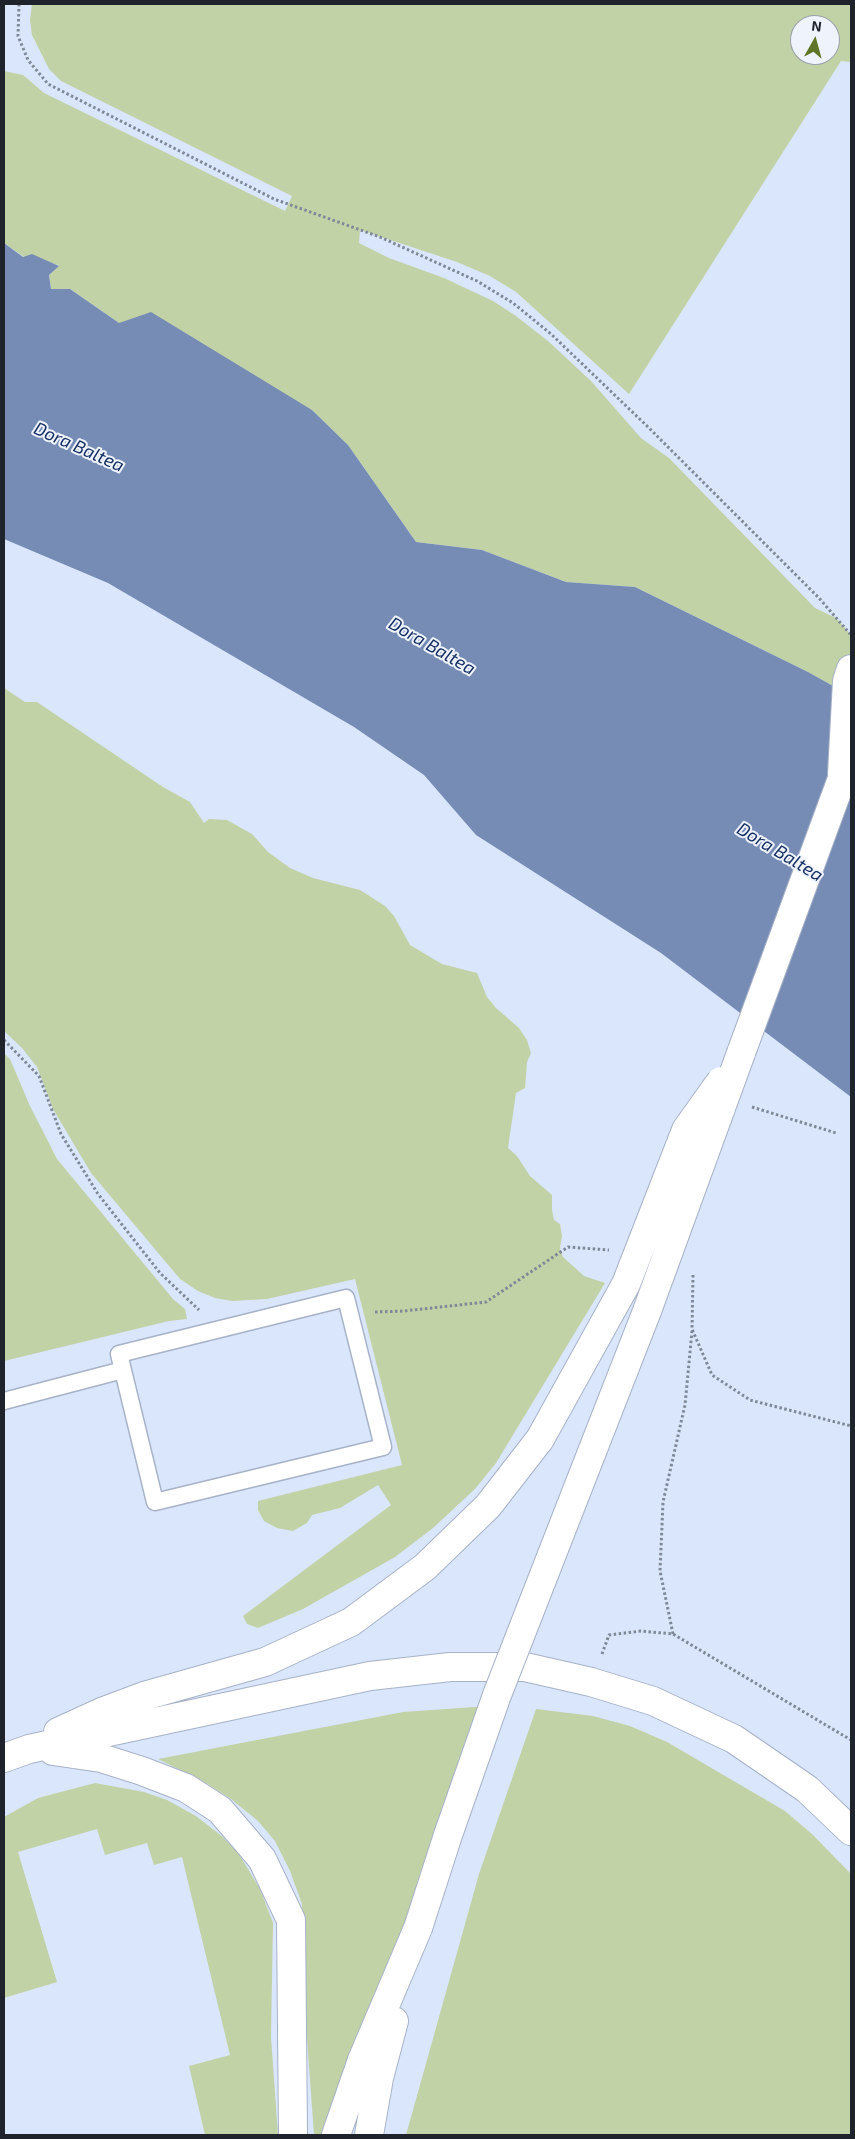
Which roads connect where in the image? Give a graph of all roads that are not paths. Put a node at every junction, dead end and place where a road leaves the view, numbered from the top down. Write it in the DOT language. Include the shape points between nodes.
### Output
graph roads {
  1 [pos="851,669"];
  2 [pos="851,754"];
  3 [pos="842,780"];
  4 [pos="741,1053"];
  5 [pos="123,1370"];
  6 [pos="4,1401"];
  7 [pos="12,1753"];
  8 [pos="851,1831"];
  9 [pos="418,1928"];
  10 [pos="293,2135"];
  11 [pos="336,2135"];
  12 [pos="369,2135"];
  1 -- 3 [label="main road" via="847,681"];
  2 -- 3 [label="main road"];
  3 -- 4 [label="main road"];
  4 -- 7 [label="main road, bridge" via="686,1130 626,1284 540,1439 488,1506 425,1567 351,1622 266,1662 144,1696"];
  4 -- 9 [label="main road, bridge" via="647,1311 498,1695"];
  5 -- 5 [label="lane" via="155,1502 383,1447 346,1298 118,1354"];
  5 -- 6 [label="lane"];
  7 -- 8 [label="main road" via="370,1676 450,1667 525,1667 653,1701 734,1739 807,1789"];
  7 -- 10 [label="main road" via="67,1752 101,1758 186,1788 220,1810 262,1859 291,1920"];
  9 -- 11 [label="main road" via="362,2060"];
  9 -- 12 [label="main road" via="378,2078"];
}
